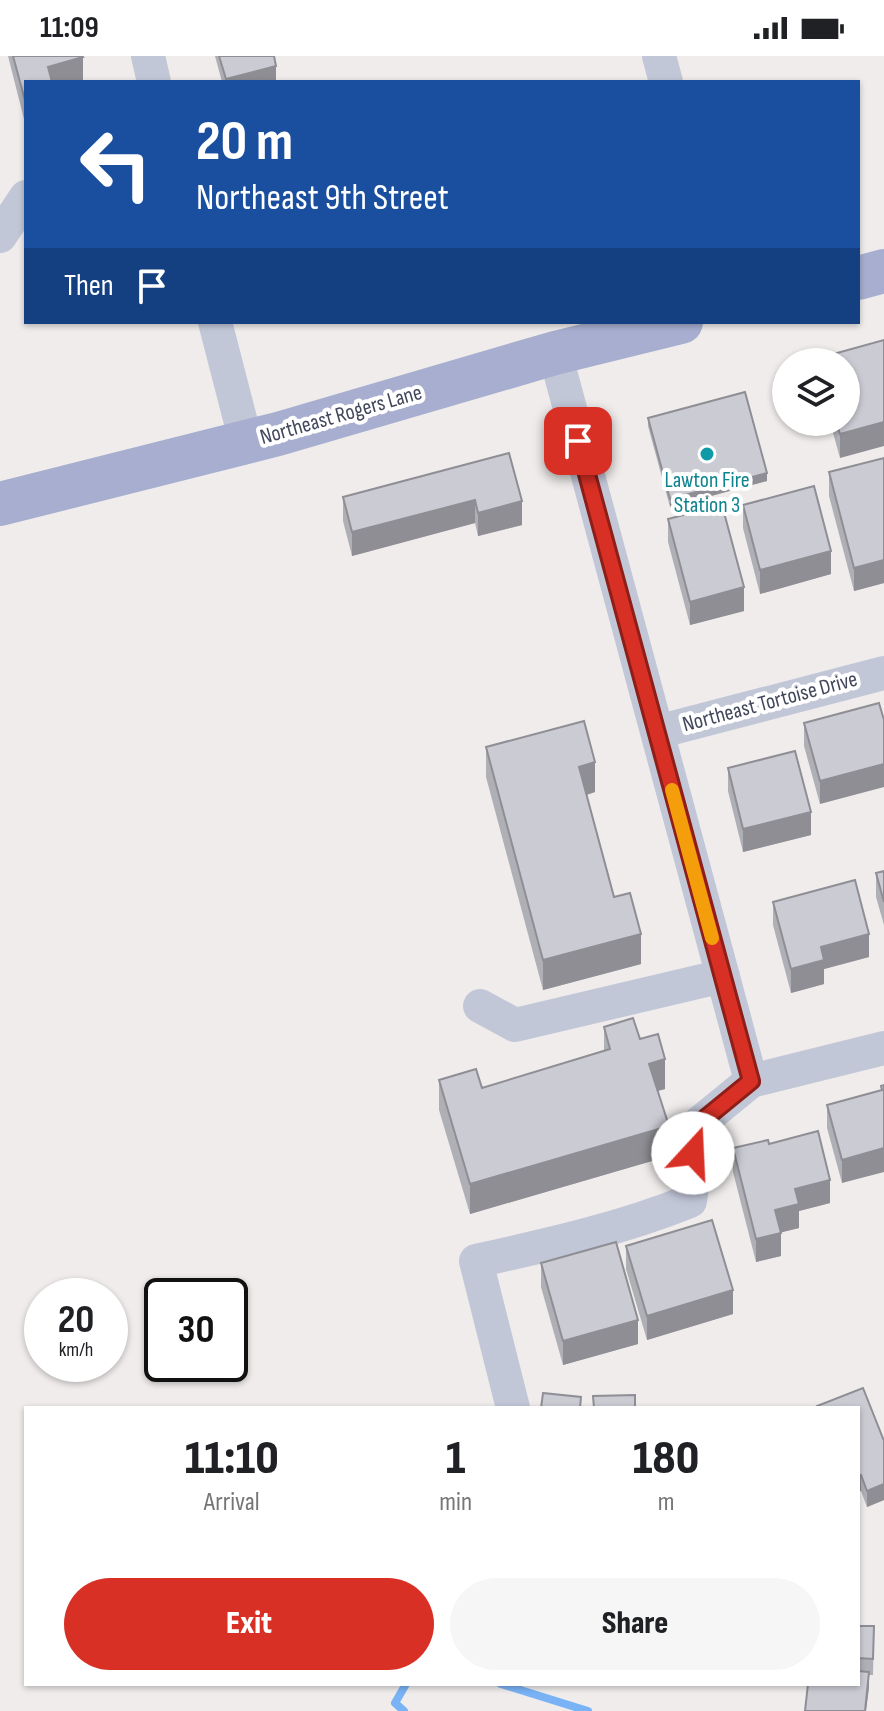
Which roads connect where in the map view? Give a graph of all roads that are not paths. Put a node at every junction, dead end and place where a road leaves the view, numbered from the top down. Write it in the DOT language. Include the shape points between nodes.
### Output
graph roads {
  1 [pos="148,56"];
  2 [pos="659,56"];
  3 [pos="154,80"];
  4 [pos="665,80"];
  5 [pos="24,200"];
  6 [pos="0,236"];
  7 [pos="884,271"];
  8 [pos="860,277"];
  9 [pos="216,324"];
  10 [pos="673,324"];
  11 [pos="555,353"];
  12 [pos="246,442"];
  13 [pos="0,504"];
  14 [pos="884,673"];
  15 [pos="657,732"];
  16 [pos="723,976"];
  17 [pos="480,1006"];
  18 [pos="884,1048"];
  19 [pos="751,1081"];
  20 [pos="512,1406"];
  1 -- 3 [label="street"];
  2 -- 4 [label="street"];
  5 -- 6 [label="street"];
  7 -- 8 [label="main road"];
  9 -- 12 [label="street"];
  10 -- 11 [label="main road, Northeast Rogers Lane"];
  11 -- 12 [label="main road, Northeast Rogers Lane"];
  11 -- 15 [label="street"];
  12 -- 13 [label="main road, Northeast Rogers Lane"];
  14 -- 15 [label="street, Northeast Tortoise Drive"];
  15 -- 16 [label="street"];
  16 -- 17 [label="street" via="515,1025"];
  16 -- 19 [label="street"];
  18 -- 19 [label="street"];
  19 -- 20 [label="street" via="691,1130 690,1201 560,1242 476,1261"];
}
